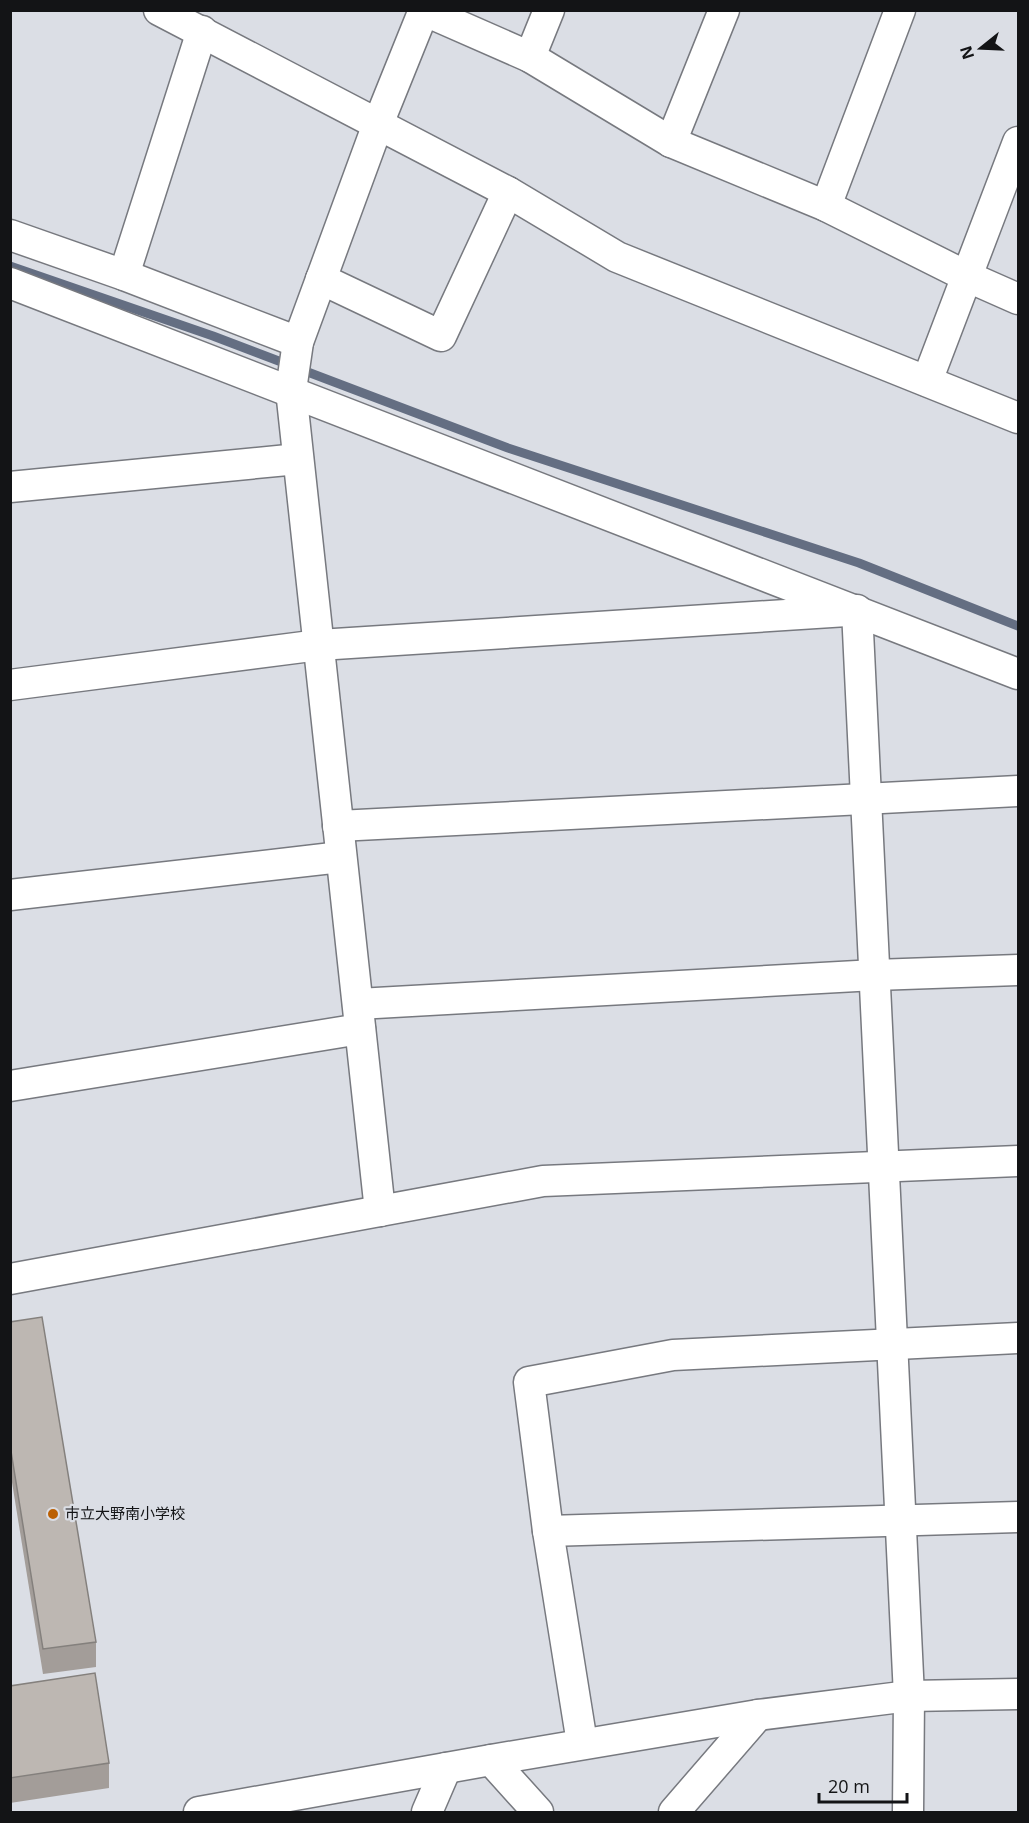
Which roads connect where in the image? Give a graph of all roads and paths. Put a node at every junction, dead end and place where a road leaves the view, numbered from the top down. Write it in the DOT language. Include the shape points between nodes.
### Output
graph roads {
  1 [pos="159,10"];
  2 [pos="549,10"];
  3 [pos="724,10"];
  4 [pos="900,10"];
  5 [pos="424,11"];
  6 [pos="202,31"];
  7 [pos="530,57"];
  8 [pos="378,124"];
  9 [pos="671,142"];
  10 [pos="1018,142"];
  11 [pos="508,192"];
  12 [pos="826,206"];
  13 [pos="10,235"];
  14 [pos="124,275"];
  15 [pos="966,276"];
  16 [pos="321,279"];
  17 [pos="10,283"];
  18 [pos="1018,299"];
  19 [pos="298,342"];
  20 [pos="927,381"];
  21 [pos="291,390"];
  22 [pos="1018,418"];
  23 [pos="298,459"];
  24 [pos="10,487"];
  25 [pos="857,610"];
  26 [pos="318,645"];
  27 [pos="1018,674"];
  28 [pos="10,685"];
  29 [pos="1018,791"];
  30 [pos="866,798"];
  31 [pos="338,826"];
  32 [pos="341,857"];
  33 [pos="10,895"];
  34 [pos="1018,970"];
  35 [pos="875,975"];
  36 [pos="359,1016"];
  37 [pos="10,1086"];
  38 [pos="1018,1161"];
  39 [pos="884,1166"];
  40 [pos="380,1211"];
  41 [pos="10,1279"];
  42 [pos="1018,1338"];
  43 [pos="892,1343"];
  44 [pos="1018,1517"];
  45 [pos="900,1520"];
  46 [pos="548,1532"];
  47 [pos="1018,1694"];
  48 [pos="909,1696"];
  49 [pos="758,1715"];
  50 [pos="582,1743"];
  51 [pos="491,1760"];
  52 [pos="446,1768"];
  53 [pos="199,1812"];
  54 [pos="427,1812"];
  55 [pos="538,1812"];
  56 [pos="674,1812"];
  57 [pos="908,1812"];
  1 -- 6 [label="street"];
  2 -- 7 [label="street"];
  3 -- 9 [label="street"];
  4 -- 12 [label="street"];
  5 -- 7 [label="street"];
  5 -- 8 [label="street"];
  6 -- 8 [label="street"];
  6 -- 14 [label="street"];
  7 -- 9 [label="street"];
  8 -- 11 [label="street"];
  8 -- 16 [label="street"];
  9 -- 12 [label="street"];
  10 -- 15 [label="street"];
  11 -- 16 [label="street" via="441,336"];
  11 -- 20 [label="street" via="617,257"];
  12 -- 15 [label="street"];
  13 -- 14 [label="street"];
  14 -- 19 [label="street"];
  15 -- 18 [label="street"];
  15 -- 20 [label="street"];
  16 -- 19 [label="street"];
  17 -- 21 [label="street"];
  19 -- 21 [label="street"];
  20 -- 22 [label="street"];
  21 -- 23 [label="street"];
  21 -- 25 [label="street"];
  23 -- 24 [label="street"];
  23 -- 26 [label="street"];
  25 -- 26 [label="street"];
  25 -- 27 [label="street"];
  25 -- 30 [label="street"];
  26 -- 28 [label="street"];
  26 -- 31 [label="street"];
  29 -- 30 [label="street"];
  30 -- 31 [label="street"];
  30 -- 35 [label="street"];
  31 -- 32 [label="street"];
  32 -- 33 [label="street"];
  32 -- 36 [label="street"];
  34 -- 35 [label="street"];
  35 -- 36 [label="street"];
  35 -- 39 [label="street"];
  36 -- 37 [label="street"];
  36 -- 40 [label="street"];
  38 -- 39 [label="street"];
  39 -- 40 [label="street" via="543,1181"];
  39 -- 43 [label="street"];
  40 -- 41 [label="street"];
  42 -- 43 [label="street"];
  43 -- 45 [label="street"];
  43 -- 46 [label="street" via="673,1355 529,1382"];
  44 -- 45 [label="street"];
  45 -- 46 [label="street"];
  45 -- 48 [label="street"];
  46 -- 50 [label="street"];
  47 -- 48 [label="street"];
  48 -- 49 [label="street"];
  48 -- 57 [label="street"];
  49 -- 50 [label="street"];
  49 -- 56 [label="street"];
  50 -- 51 [label="street"];
  51 -- 52 [label="street"];
  51 -- 55 [label="street"];
  52 -- 53 [label="street"];
  52 -- 54 [label="street"];
}
